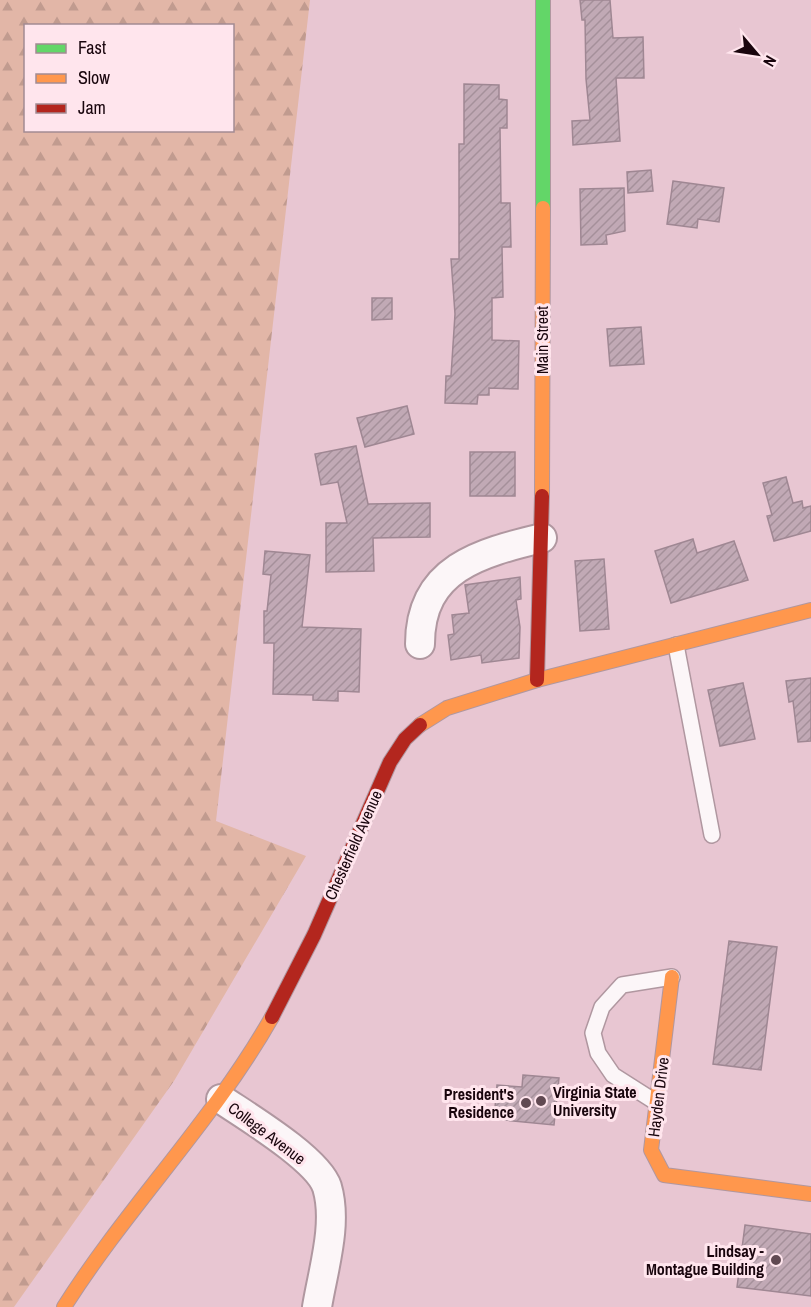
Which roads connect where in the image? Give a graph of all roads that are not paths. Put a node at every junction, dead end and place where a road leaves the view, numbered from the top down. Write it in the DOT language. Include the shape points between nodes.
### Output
graph roads {
  1 [pos="543,0"];
  2 [pos="542,538"];
  3 [pos="811,610"];
  4 [pos="420,644"];
  5 [pos="676,645"];
  6 [pos="537,680"];
  7 [pos="712,835"];
  8 [pos="672,977"];
  9 [pos="220,1099"];
  10 [pos="657,1103"];
  11 [pos="811,1194"];
  12 [pos="64,1307"];
  13 [pos="317,1307"];
  1 -- 2 [label="main road, Main Street"];
  2 -- 4 [label="street" via="488,551 458,567 437,585 426,604"];
  2 -- 6 [label="main road, Main Street"];
  3 -- 5 [label="main road, Chesterfield Avenue"];
  5 -- 6 [label="main road, Chesterfield Avenue"];
  5 -- 7 [label="lane"];
  6 -- 9 [label="main road, Chesterfield Avenue" via="447,708 405,740 390,762 307,951 271,1020"];
  8 -- 10 [label="main road, Hayden Drive"];
  8 -- 10 [label="lane" via="622,985 602,1006 593,1033 598,1053 613,1075"];
  9 -- 12 [label="main road, Chesterfield Avenue" via="122,1224"];
  9 -- 13 [label="street, College Avenue" via="295,1151 327,1186 331,1223"];
  10 -- 11 [label="main road, Hayden Drive" via="651,1150 664,1175"];
}
